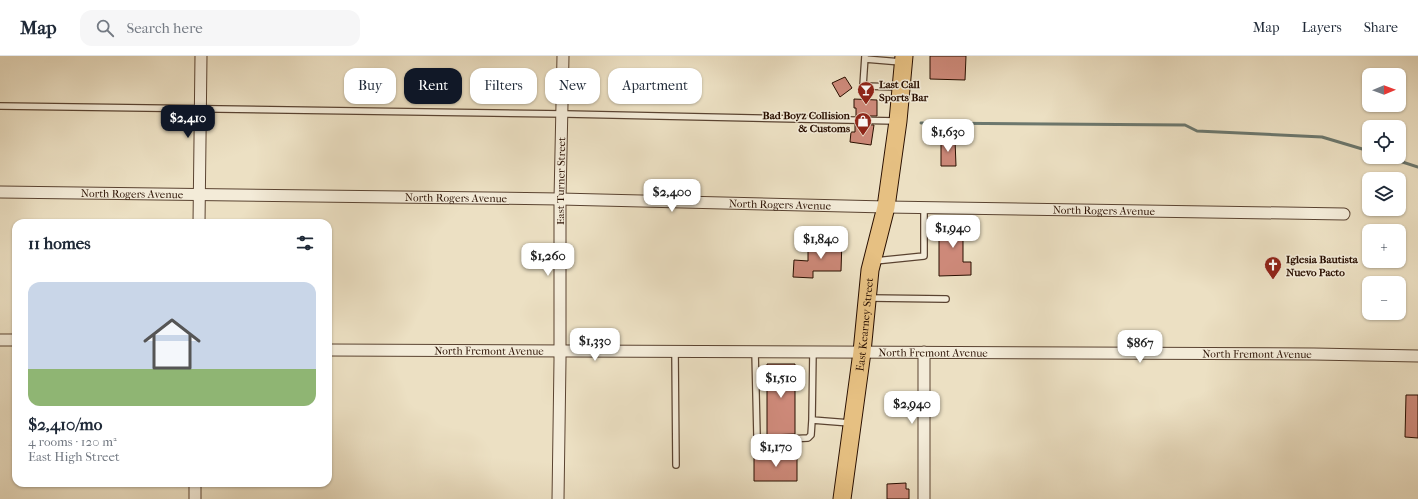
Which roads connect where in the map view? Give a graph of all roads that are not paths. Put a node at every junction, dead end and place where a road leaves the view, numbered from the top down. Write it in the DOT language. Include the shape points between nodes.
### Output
graph roads {
  1 [pos="201,56"];
  2 [pos="563,56"];
  3 [pos="865,58"];
  4 [pos="904,59"];
  5 [pos="901,87"];
  6 [pos="0,106"];
  7 [pos="200,110"];
  8 [pos="562,114"];
  9 [pos="898,121"];
  10 [pos="0,192"];
  11 [pos="199,194"];
  12 [pos="560,199"];
  13 [pos="886,207"];
  14 [pos="924,207"];
  15 [pos="1344,214"];
  16 [pos="199,219"];
  17 [pos="872,261"];
  18 [pos="867,298"];
  19 [pos="946,299"];
  20 [pos="0,340"];
  21 [pos="12,340"];
  22 [pos="332,350"];
  23 [pos="560,350"];
  24 [pos="675,351"];
  25 [pos="755,351"];
  26 [pos="813,352"];
  27 [pos="862,352"];
  28 [pos="924,352"];
  29 [pos="1418,356"];
  30 [pos="812,420"];
  31 [pos="852,423"];
  32 [pos="676,465"];
  33 [pos="195,487"];
  34 [pos="194,499"];
  35 [pos="558,499"];
  36 [pos="842,499"];
  37 [pos="924,499"];
  1 -- 7 [label="street"];
  2 -- 8 [label="street, East Turner Street"];
  3 -- 4 [label="lane"];
  3 -- 5 [label="lane" via="863,86"];
  4 -- 5 [label="main road, East Kearney Street"];
  5 -- 9 [label="main road, East Kearney Street"];
  6 -- 7 [label="lane"];
  7 -- 8 [label="lane"];
  7 -- 11 [label="street"];
  8 -- 9 [label="lane"];
  8 -- 12 [label="street, East Turner Street"];
  9 -- 13 [label="main road, East Kearney Street"];
  10 -- 11 [label="street, North Rogers Avenue"];
  11 -- 12 [label="street, North Rogers Avenue"];
  11 -- 16 [label="street"];
  12 -- 13 [label="street, North Rogers Avenue"];
  12 -- 23 [label="street, East Turner Street"];
  13 -- 14 [label="street, North Rogers Avenue"];
  13 -- 17 [label="main road, East Kearney Street"];
  14 -- 15 [label="street, North Rogers Avenue"];
  14 -- 17 [label="lane" via="924,256"];
  17 -- 18 [label="main road, East Kearney Street"];
  18 -- 19 [label="lane"];
  18 -- 27 [label="main road, East Kearney Street"];
  20 -- 21 [label="street"];
  22 -- 23 [label="street, North Fremont Avenue"];
  23 -- 24 [label="street, North Fremont Avenue"];
  23 -- 35 [label="street, East Turner Street"];
  24 -- 25 [label="street, North Fremont Avenue"];
  24 -- 32 [label="lane"];
  25 -- 26 [label="street, North Fremont Avenue"];
  25 -- 30 [label="lane" via="757,436 768,440 808,438 811,434"];
  26 -- 27 [label="street, North Fremont Avenue"];
  26 -- 30 [label="lane"];
  27 -- 28 [label="street, North Fremont Avenue"];
  27 -- 31 [label="main road, East Kearney Street"];
  28 -- 29 [label="street, North Fremont Avenue"];
  28 -- 37 [label="street"];
  30 -- 31 [label="lane"];
  31 -- 36 [label="main road, East Kearney Street"];
  33 -- 34 [label="street"];
}
